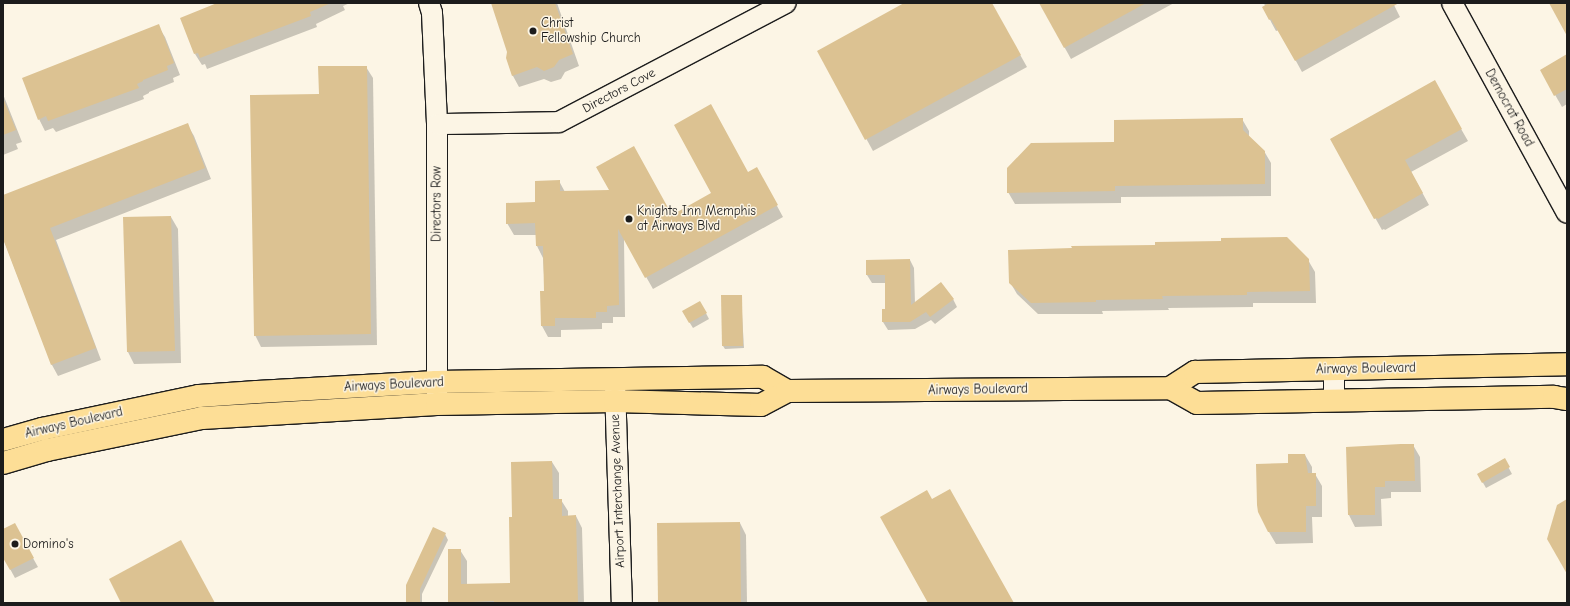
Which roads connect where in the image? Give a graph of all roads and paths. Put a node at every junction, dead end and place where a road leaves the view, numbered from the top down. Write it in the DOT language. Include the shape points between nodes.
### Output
graph roads {
  1 [pos="429,3"];
  2 [pos="786,3"];
  3 [pos="1452,3"];
  4 [pos="437,124"];
  5 [pos="1567,213"];
  6 [pos="1567,350"];
  7 [pos="1567,364"];
  8 [pos="1543,366"];
  9 [pos="1334,370"];
  10 [pos="615,379"];
  11 [pos="436,382"];
  12 [pos="1170,388"];
  13 [pos="787,391"];
  14 [pos="1563,397"];
  15 [pos="616,401"];
  16 [pos="1334,401"];
  17 [pos="437,404"];
  18 [pos="3,440"];
  19 [pos="3,463"];
  20 [pos="622,603"];
  1 -- 4 [label="street, Directors Row" via="432,13"];
  2 -- 4 [label="street, Directors Cove" via="559,122"];
  3 -- 5 [label="street, Democrat Road"];
  4 -- 11 [label="street, Directors Row"];
  6 -- 8 [label="main road"];
  7 -- 8 [label="main road, Airways Boulevard"];
  8 -- 9 [label="main road, Airways Boulevard"];
  9 -- 12 [label="main road, Airways Boulevard" via="1195,372"];
  9 -- 16 [label="street"];
  10 -- 11 [label="main road, Airways Boulevard"];
  10 -- 13 [label="main road, Airways Boulevard" via="763,377"];
  10 -- 15 [label="street, Airport Interchange Avenue"];
  11 -- 17 [label="street, Directors Row"];
  11 -- 18 [label="main road, Airways Boulevard" via="199,396 42,429"];
  12 -- 13 [label="main road, Airways Boulevard"];
  12 -- 16 [label="main road, Airways Boulevard" via="1197,403"];
  13 -- 15 [label="main road, Airways Boulevard" via="761,405"];
  14 -- 16 [label="main road, Airways Boulevard"];
  15 -- 17 [label="main road, Airways Boulevard"];
  15 -- 20 [label="street, Airport Interchange Avenue"];
  17 -- 19 [label="main road, Airways Boulevard" via="202,418 47,450"];
}
